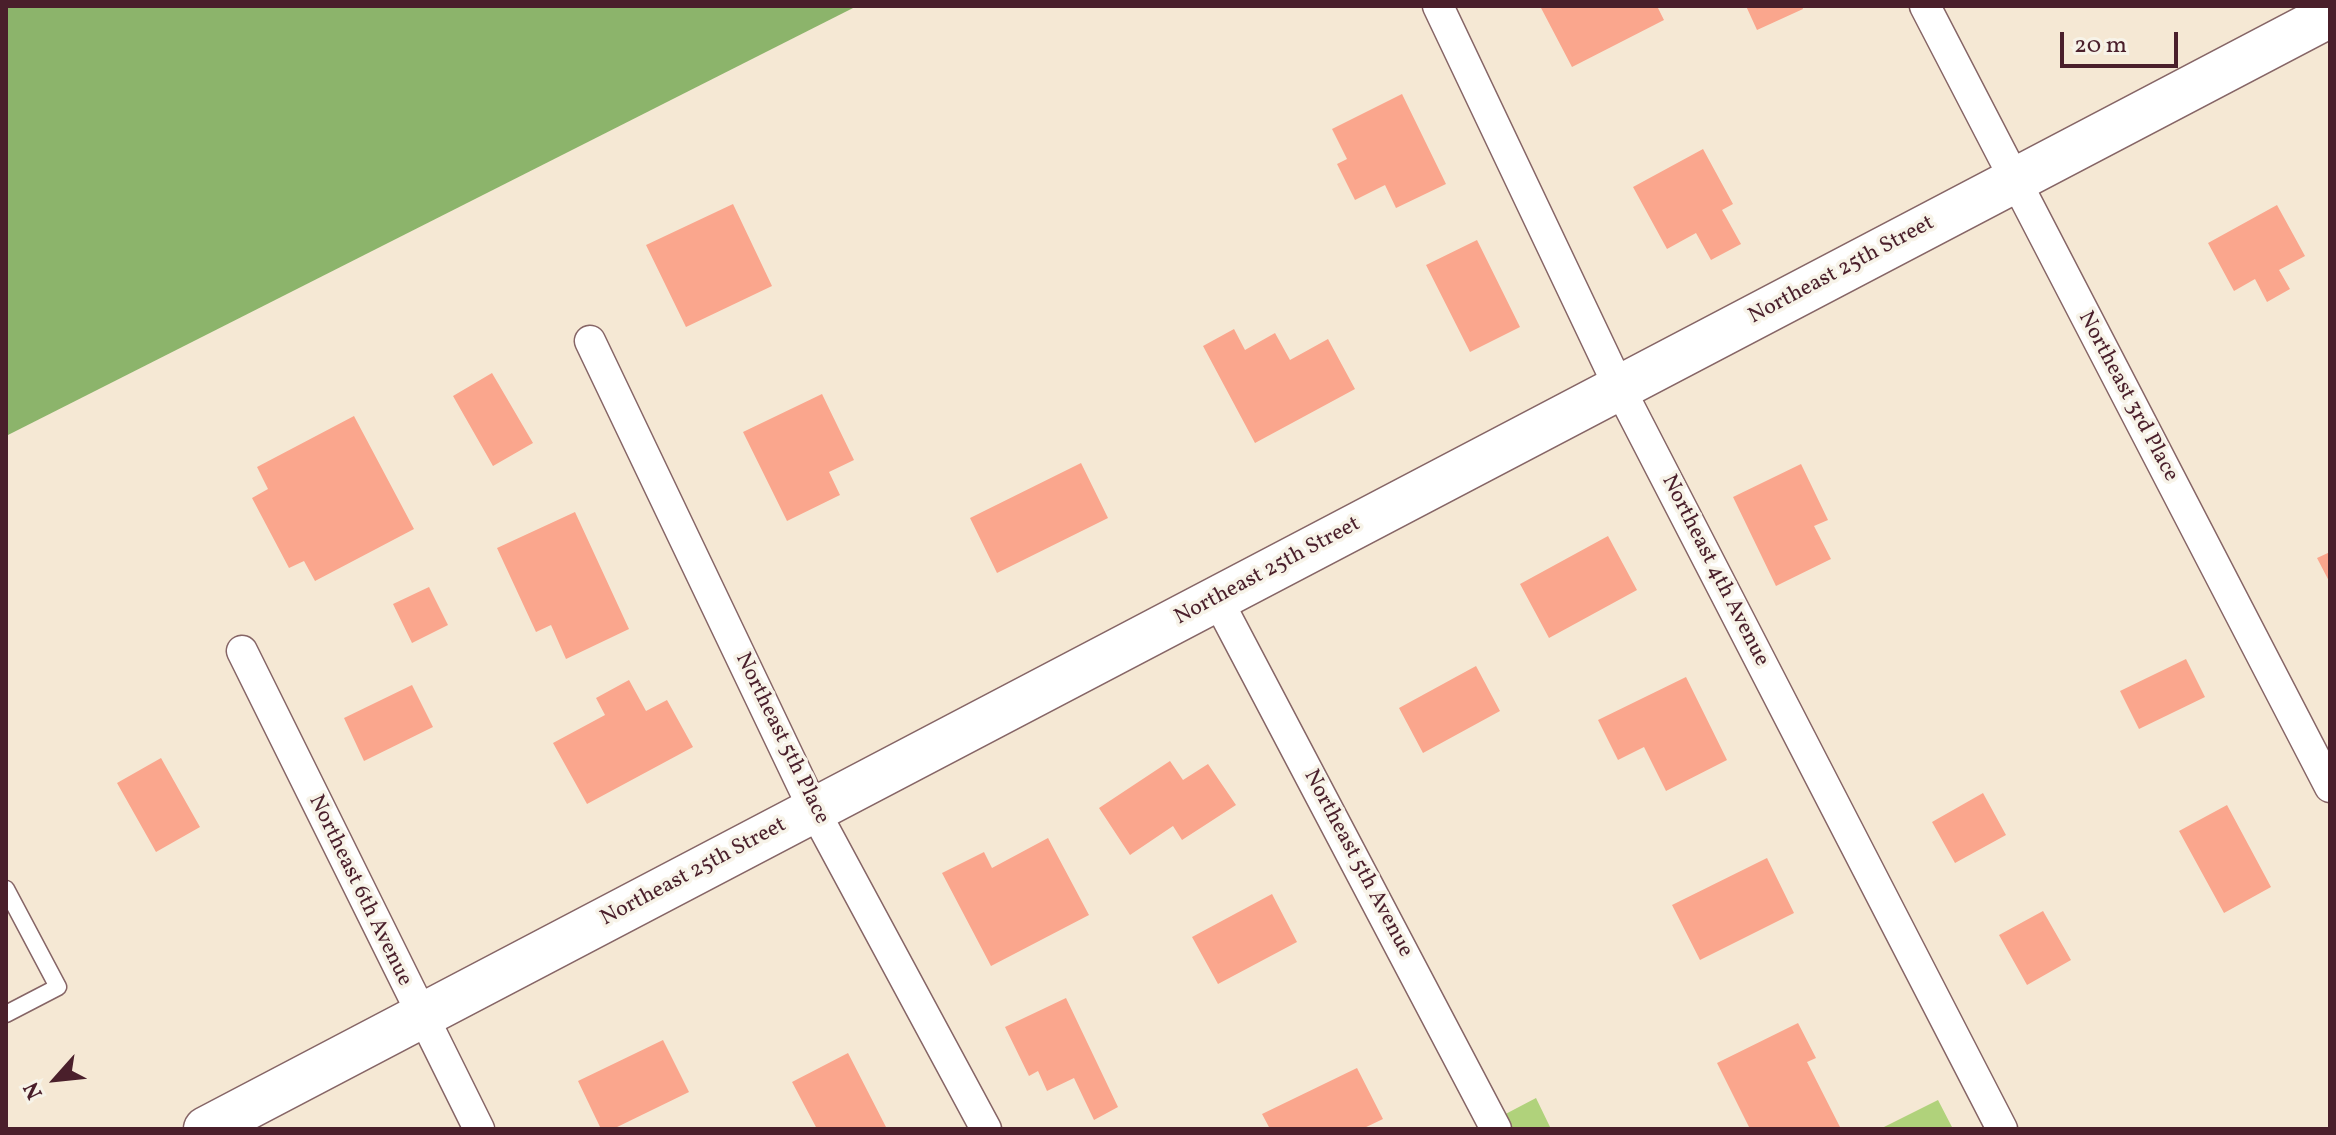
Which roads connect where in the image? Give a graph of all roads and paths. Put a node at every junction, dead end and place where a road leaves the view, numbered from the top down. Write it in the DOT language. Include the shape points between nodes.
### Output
graph roads {
  1 [pos="1438,6"];
  2 [pos="1925,6"];
  3 [pos="2330,15"];
  4 [pos="2014,181"];
  5 [pos="590,341"];
  6 [pos="1619,387"];
  7 [pos="1217,599"];
  8 [pos="242,651"];
  9 [pos="2330,787"];
  10 [pos="814,810"];
  11 [pos="6,889"];
  12 [pos="6,1014"];
  13 [pos="420,1016"];
  14 [pos="206,1129"];
  15 [pos="479,1129"];
  16 [pos="986,1129"];
  17 [pos="1496,1129"];
  18 [pos="2002,1129"];
  1 -- 6 [label="street, Northeast 4th Avenue"];
  2 -- 4 [label="street, Northeast 3rd Place"];
  3 -- 4 [label="street, Northeast 25th Street"];
  4 -- 6 [label="street, Northeast 25th Street"];
  4 -- 9 [label="street, Northeast 3rd Place"];
  5 -- 10 [label="street, Northeast 5th Place"];
  6 -- 7 [label="street, Northeast 25th Street"];
  6 -- 18 [label="street, Northeast 4th Avenue"];
  7 -- 10 [label="street, Northeast 25th Street"];
  7 -- 17 [label="street, Northeast 5th Avenue"];
  8 -- 13 [label="street, Northeast 6th Avenue"];
  10 -- 13 [label="street, Northeast 25th Street"];
  10 -- 16 [label="street, Northeast 5th Place"];
  11 -- 12 [label="lane" via="58,987"];
  13 -- 14 [label="street, Northeast 25th Street"];
  13 -- 15 [label="street, Northeast 6th Avenue"];
}
